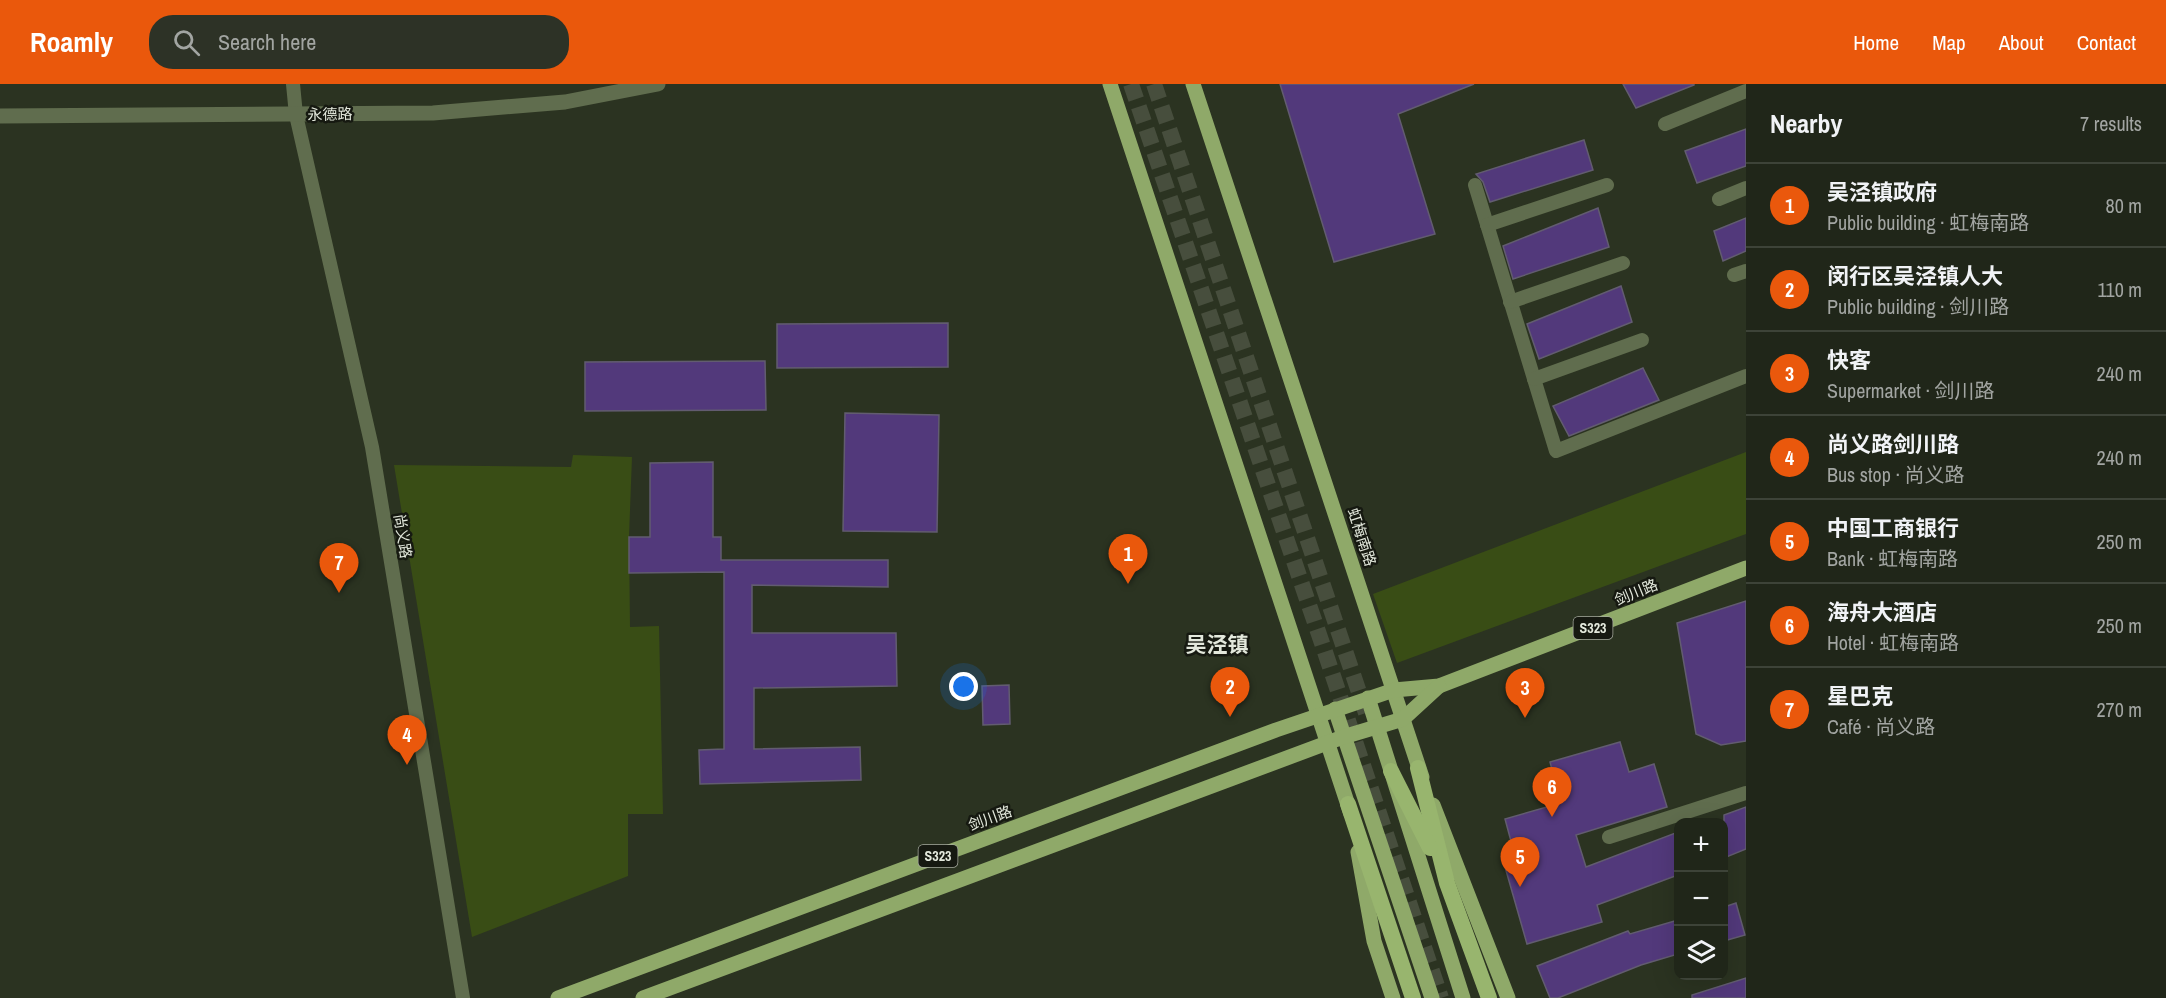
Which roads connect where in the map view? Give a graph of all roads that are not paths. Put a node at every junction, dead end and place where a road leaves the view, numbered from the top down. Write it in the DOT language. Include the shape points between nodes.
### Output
graph roads {
  1 [pos="293,84"];
  2 [pos="658,84"];
  3 [pos="1110,84"];
  4 [pos="1193,84"];
  5 [pos="1746,91"];
  6 [pos="296,115"];
  7 [pos="0,116"];
  8 [pos="1665,124"];
  9 [pos="1475,185"];
  10 [pos="1608,185"];
  11 [pos="1746,188"];
  12 [pos="1719,199"];
  13 [pos="1487,225"];
  14 [pos="1623,263"];
  15 [pos="1510,302"];
  16 [pos="1642,340"];
  17 [pos="1746,376"];
  18 [pos="1534,380"];
  19 [pos="1746,568"];
  20 [pos="1438,686"];
  21 [pos="1394,690"];
  22 [pos="1368,698"];
  23 [pos="1335,710"];
  24 [pos="1319,715"];
  25 [pos="1403,719"];
  26 [pos="1377,727"];
  27 [pos="1343,737"];
  28 [pos="1328,744"];
  29 [pos="1418,768"];
  30 [pos="1391,771"];
  31 [pos="1746,793"];
  32 [pos="1348,804"];
  33 [pos="1609,837"];
  34 [pos="1447,883"];
  35 [pos="463,998"];
  36 [pos="558,998"];
  37 [pos="643,998"];
  38 [pos="1393,998"];
  39 [pos="1413,998"];
  40 [pos="1432,998"];
  41 [pos="1463,998"];
  42 [pos="1488,998"];
  43 [pos="1508,998"];
  1 -- 6 [label="street, 尚义路"];
  2 -- 6 [label="street, 永德路" via="551,103 433,113"];
  3 -- 24 [label="main road"];
  4 -- 21 [label="main road, 虹梅南路"];
  5 -- 8 [label="street"];
  6 -- 7 [label="street, 永德路"];
  6 -- 35 [label="street, 尚义路" via="372,447"];
  9 -- 13 [label="street"];
  10 -- 13 [label="street"];
  11 -- 12 [label="street"];
  13 -- 15 [label="street"];
  14 -- 15 [label="street"];
  15 -- 18 [label="street"];
  16 -- 18 [label="street"];
  17 -- 18 [label="street" via="1556,451"];
  19 -- 20 [label="main road, 剑川路 / S323"];
  20 -- 21 [label="main road, 剑川路 / S323"];
  20 -- 25 [label="main road, 剑川路"];
  21 -- 22 [label="main road, 剑川路 / S323"];
  21 -- 25 [label="main road, 虹梅南路"];
  22 -- 23 [label="main road, 剑川路 / S323"];
  22 -- 26 [label="main road"];
  23 -- 24 [label="main road, 剑川路 / S323"];
  23 -- 27 [label="main road"];
  24 -- 28 [label="main road"];
  24 -- 36 [label="main road, 剑川路 / S323"];
  25 -- 26 [label="main road, 剑川路"];
  25 -- 29 [label="main road, 虹梅南路"];
  26 -- 27 [label="main road, 剑川路"];
  26 -- 30 [label="main road"];
  27 -- 28 [label="main road, 剑川路"];
  27 -- 40 [label="main road"];
  28 -- 32 [label="main road"];
  28 -- 37 [label="main road, 剑川路"];
  29 -- 34 [label="highway"];
  29 -- 43 [label="main road, 虹梅南路"];
  30 -- 34 [label="highway"];
  30 -- 41 [label="main road"];
  31 -- 33 [label="street"];
  32 -- 38 [label="main road" via="1374,941"];
  32 -- 39 [label="highway"];
  34 -- 42 [label="highway"];
}
